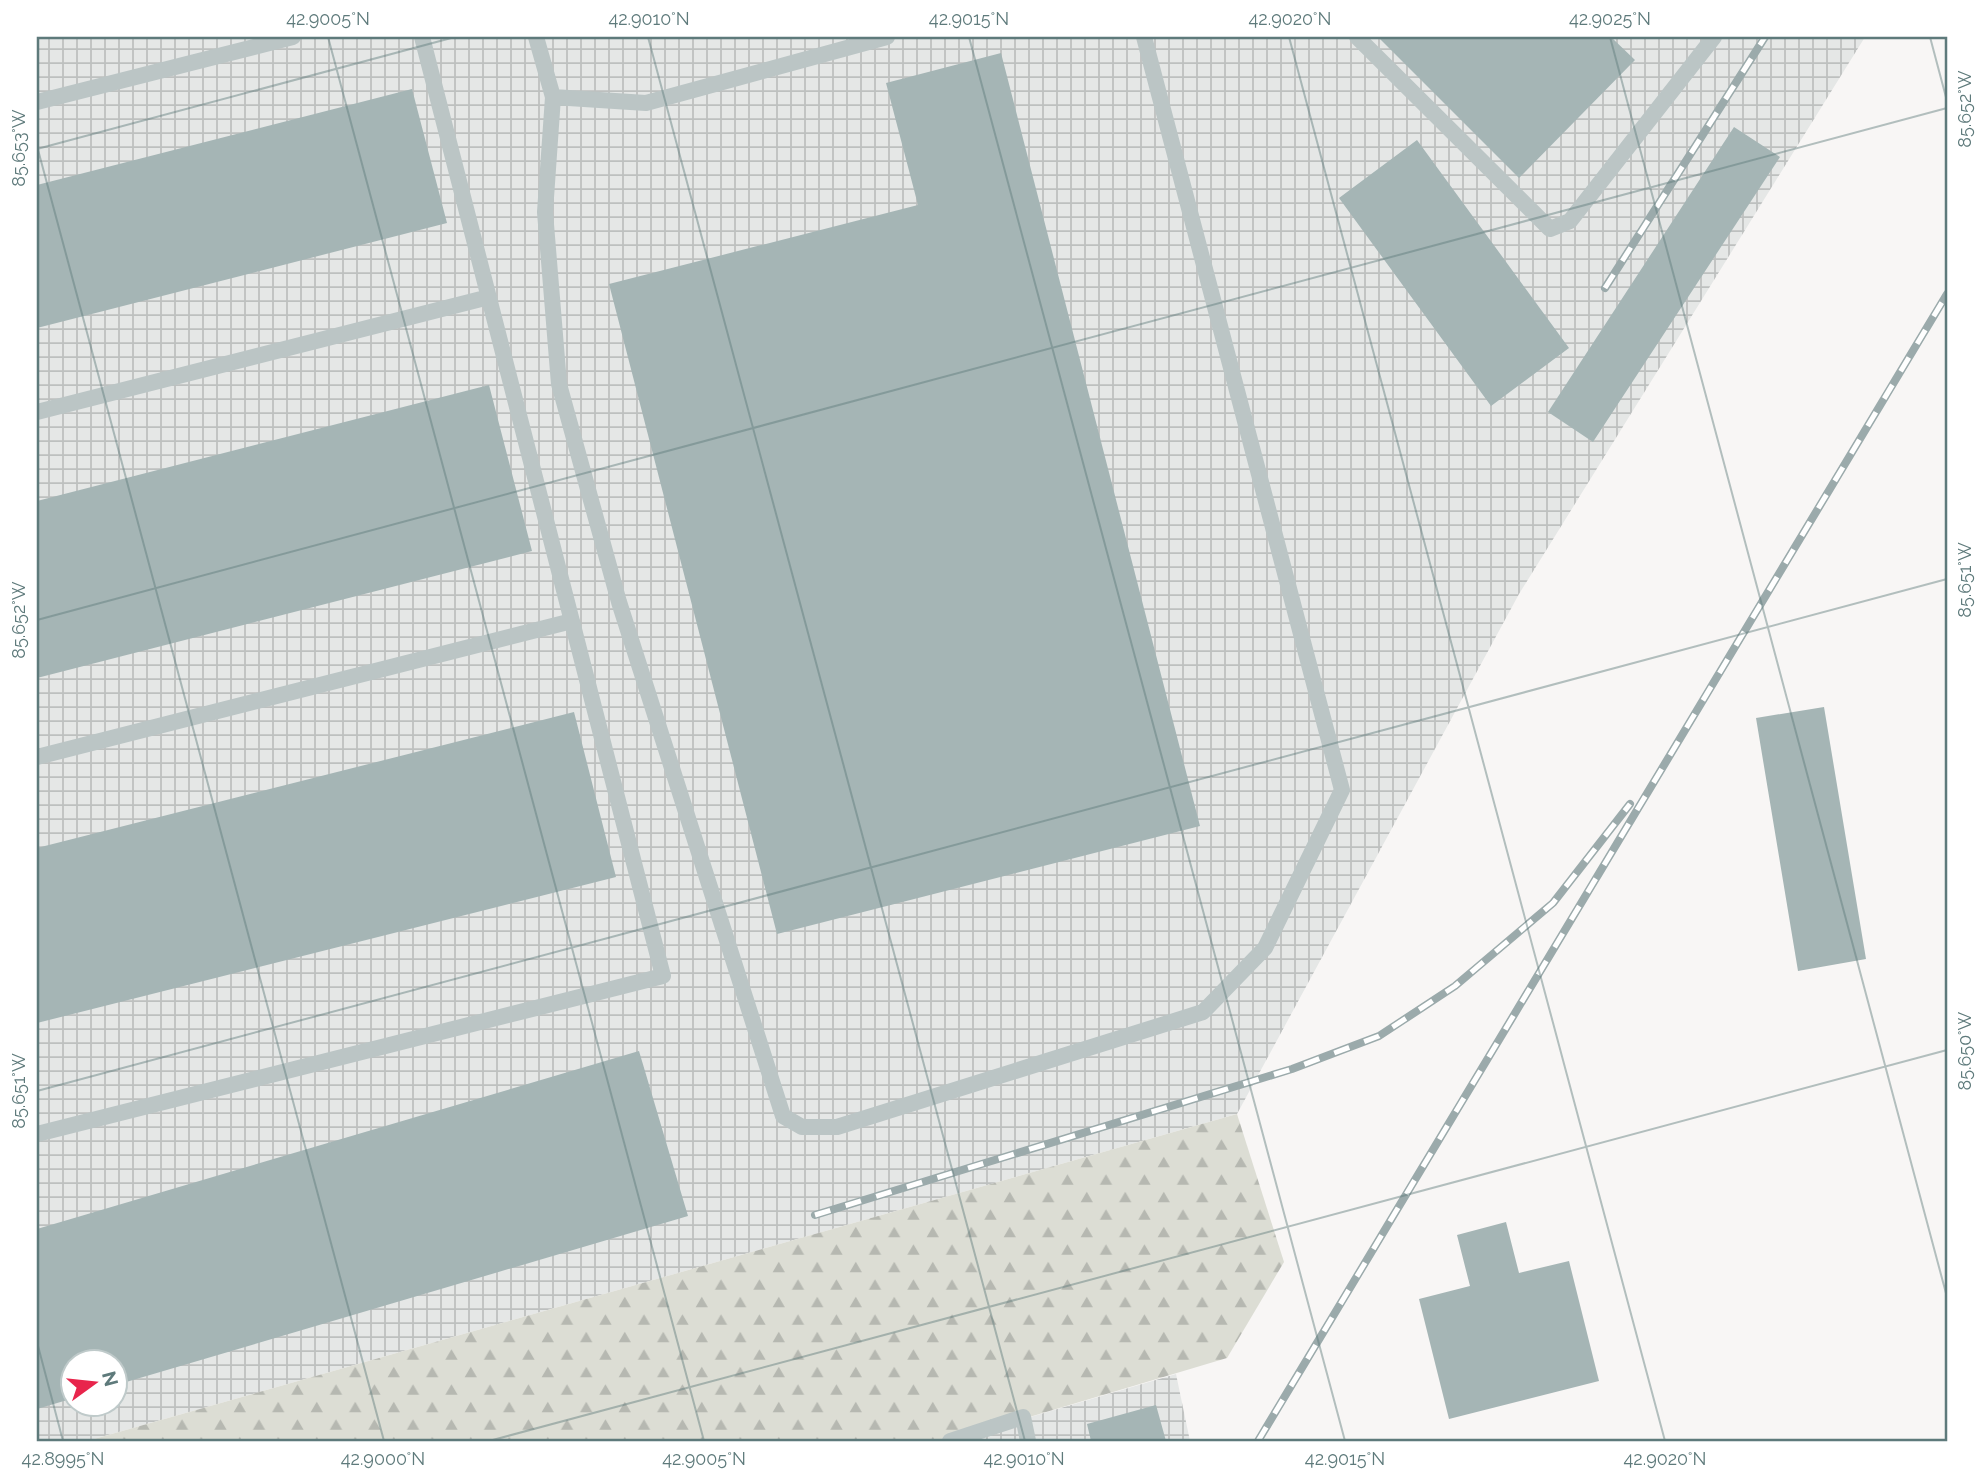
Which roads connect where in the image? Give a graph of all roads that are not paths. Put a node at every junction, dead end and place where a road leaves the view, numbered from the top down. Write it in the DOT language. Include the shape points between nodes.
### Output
graph roads {
  1 [pos="292,37"];
  2 [pos="422,37"];
  3 [pos="536,37"];
  4 [pos="887,37"];
  5 [pos="1144,37"];
  6 [pos="1357,37"];
  7 [pos="1714,37"];
  8 [pos="553,97"];
  9 [pos="37,102"];
  10 [pos="489,297"];
  11 [pos="37,412"];
  12 [pos="572,621"];
  13 [pos="37,757"];
  14 [pos="37,1133"];
  15 [pos="950,1441"];
  16 [pos="1028,1441"];
  1 -- 9 [label="lane"];
  2 -- 10 [label="lane"];
  3 -- 8 [label="lane"];
  4 -- 8 [label="lane" via="646,103"];
  5 -- 8 [label="lane" via="1342,790 1265,948 1203,1012 837,1127 802,1127 783,1116 619,602 559,384 545,212"];
  6 -- 7 [label="lane" via="1550,229 1570,221"];
  10 -- 11 [label="lane"];
  10 -- 12 [label="lane"];
  12 -- 13 [label="lane"];
  12 -- 14 [label="lane" via="663,976"];
  15 -- 16 [label="lane" via="1023,1417"];
}
